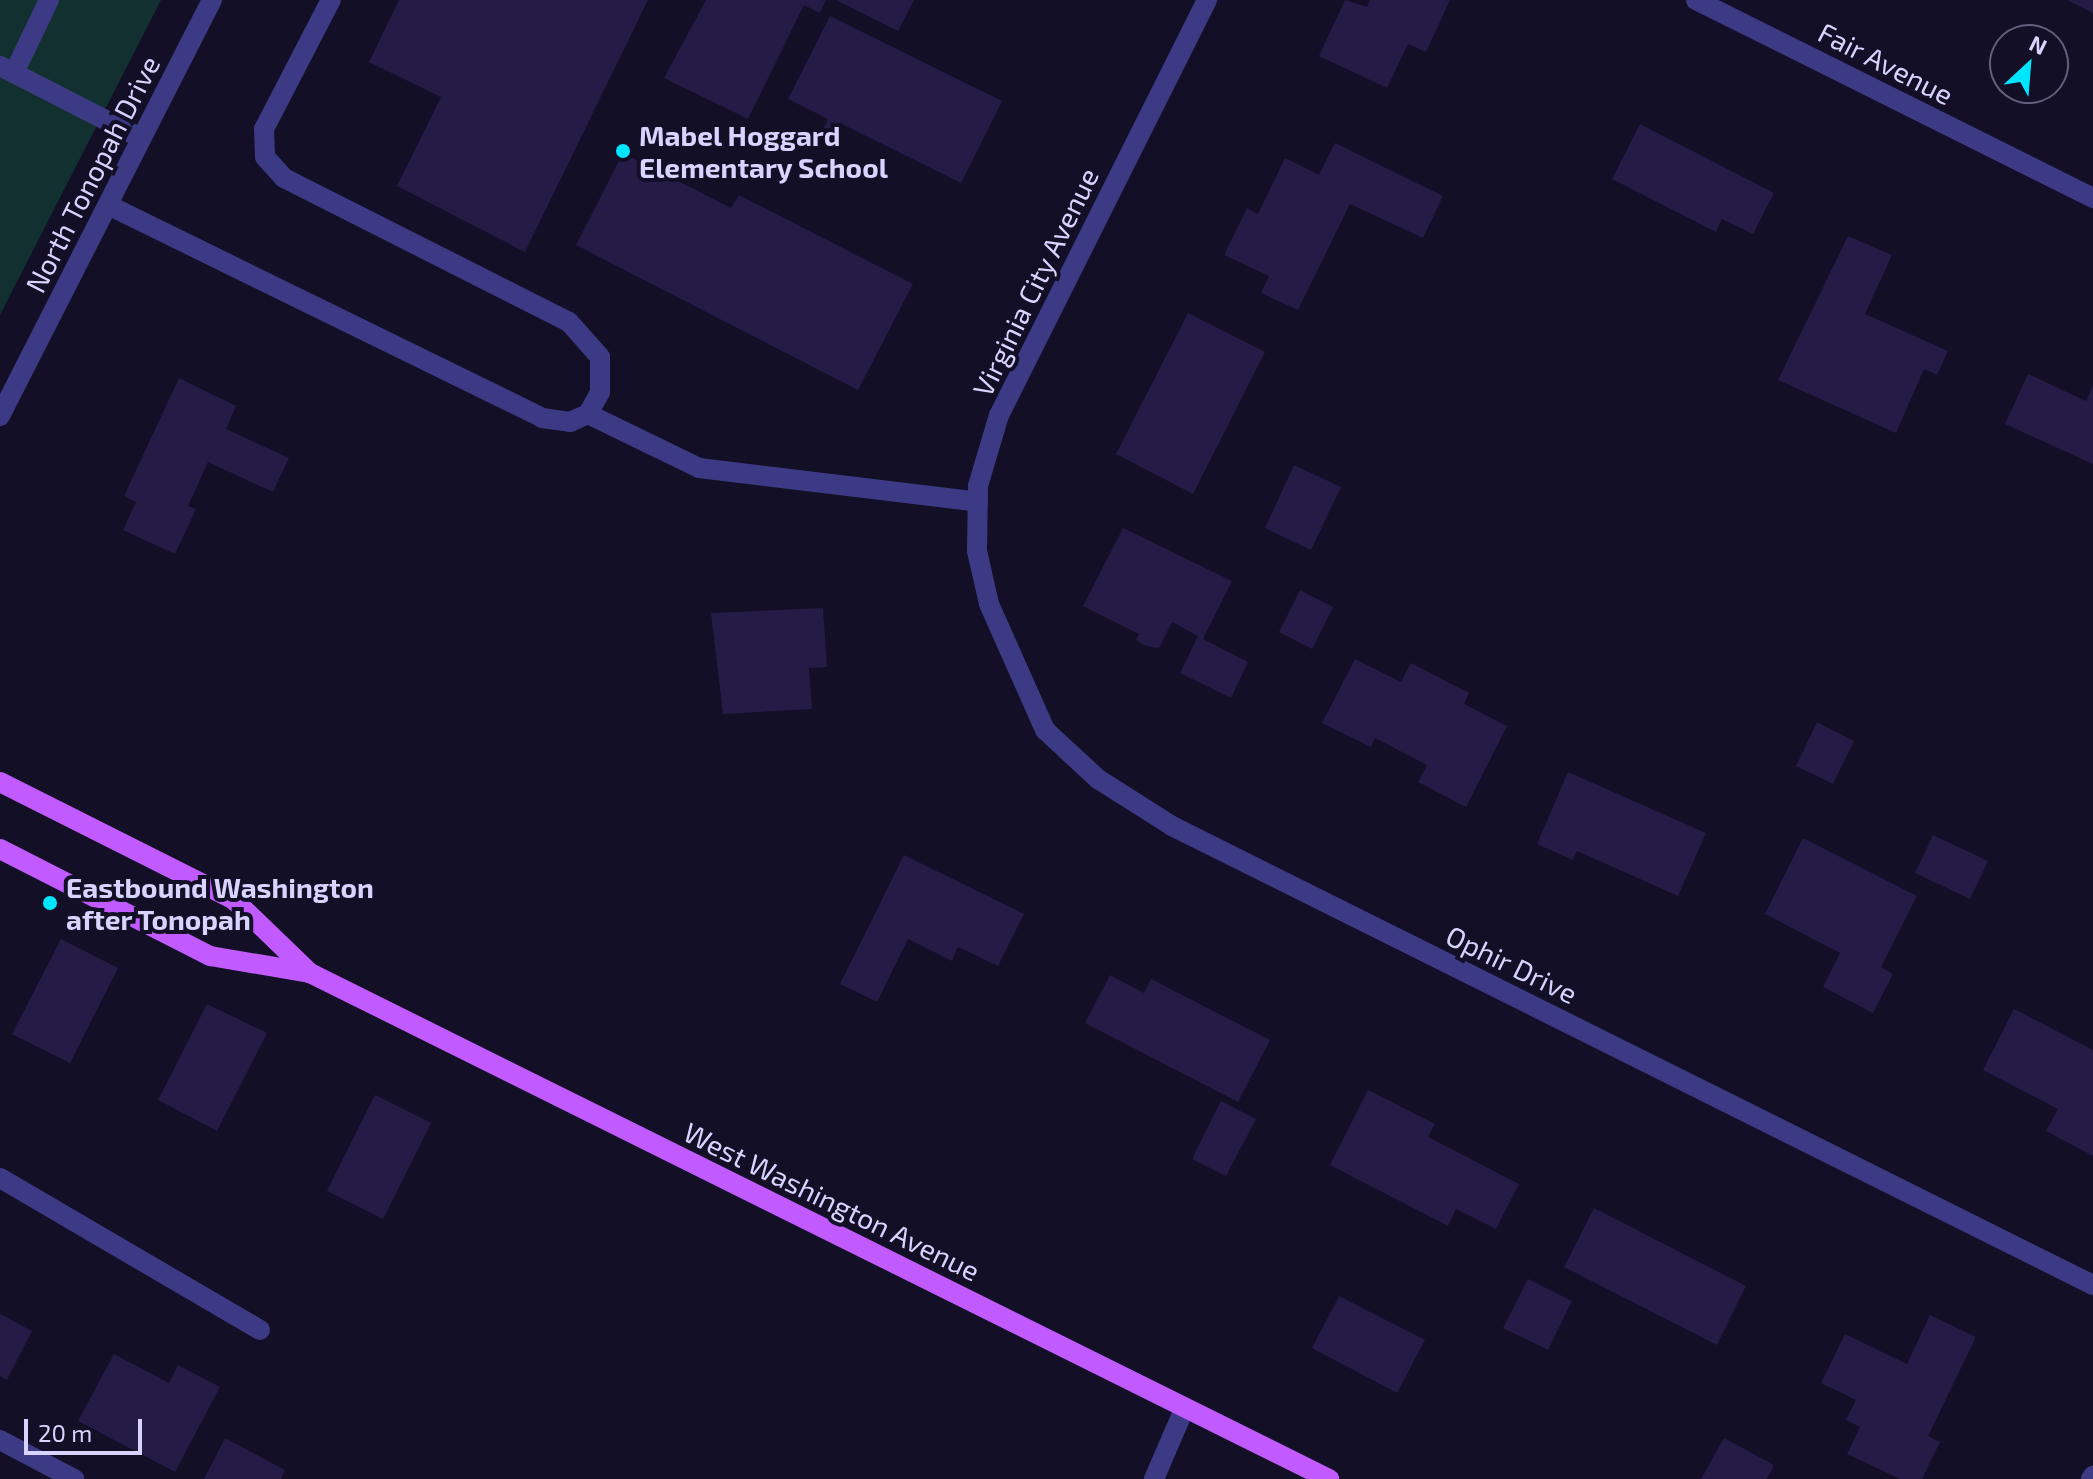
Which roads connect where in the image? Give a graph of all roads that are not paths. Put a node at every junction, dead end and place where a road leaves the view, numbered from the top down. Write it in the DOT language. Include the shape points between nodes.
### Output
graph roads {
  1 [pos="49,0"];
  2 [pos="212,0"];
  3 [pos="331,0"];
  4 [pos="1207,0"];
  5 [pos="1696,0"];
  6 [pos="7,69"];
  7 [pos="141,138"];
  8 [pos="2093,198"];
  9 [pos="110,206"];
  10 [pos="588,414"];
  11 [pos="0,416"];
  12 [pos="978,502"];
  13 [pos="989,604"];
  14 [pos="0,782"];
  15 [pos="0,849"];
  16 [pos="310,973"];
  17 [pos="0,1178"];
  18 [pos="2093,1285"];
  19 [pos="260,1330"];
  20 [pos="1185,1407"];
  21 [pos="0,1440"];
  22 [pos="74,1479"];
  23 [pos="1154,1479"];
  24 [pos="1329,1479"];
  1 -- 6 [label="street"];
  2 -- 7 [label="street, North Tonopah Drive"];
  3 -- 10 [label="street" via="264,129 265,157 284,178 569,322 600,357 600,392"];
  4 -- 12 [label="street, Virginia City Avenue" via="999,415"];
  5 -- 8 [label="street, Fair Avenue"];
  6 -- 7 [label="street"];
  7 -- 9 [label="street, North Tonopah Drive"];
  9 -- 10 [label="street" via="542,418 570,422"];
  9 -- 11 [label="street, North Tonopah Drive"];
  10 -- 12 [label="street" via="699,468"];
  12 -- 13 [label="street, Virginia City Avenue" via="977,551"];
  13 -- 18 [label="street, Ophir Drive" via="1045,730 1098,779 1172,826"];
  14 -- 16 [label="main road, West Washington Avenue" via="233,899"];
  15 -- 16 [label="main road, West Washington Avenue" via="210,956"];
  16 -- 20 [label="main road, West Washington Avenue"];
  17 -- 19 [label="street"];
  20 -- 23 [label="street"];
  20 -- 24 [label="main road, West Washington Avenue"];
  21 -- 22 [label="street"];
}
